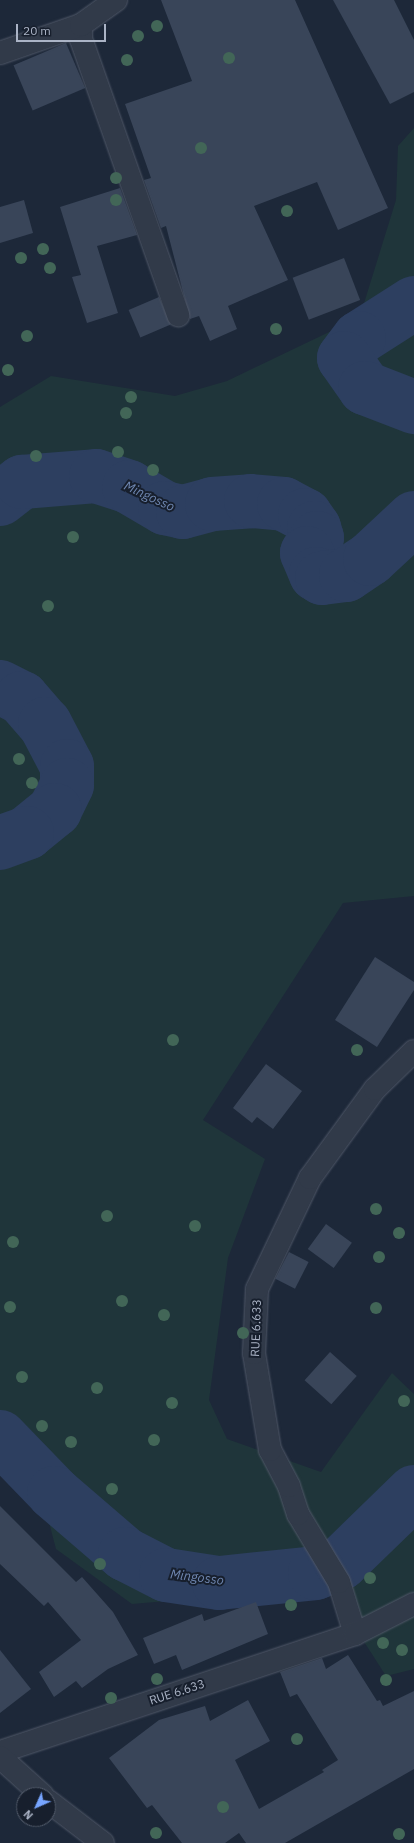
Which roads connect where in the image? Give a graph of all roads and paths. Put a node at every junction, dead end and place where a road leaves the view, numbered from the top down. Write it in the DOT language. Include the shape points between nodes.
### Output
graph roads {
  1 [pos="116,0"];
  2 [pos="80,25"];
  3 [pos="0,53"];
  4 [pos="178,315"];
  5 [pos="414,1051"];
  6 [pos="414,1604"];
  7 [pos="355,1634"];
  8 [pos="0,1752"];
  9 [pos="0,1757"];
  10 [pos="33,1787"];
  11 [pos="56,1807"];
  12 [pos="103,1843"];
  1 -- 2 [label="street"];
  2 -- 3 [label="street"];
  2 -- 4 [label="street" via="84,47"];
  5 -- 7 [label="street, RUE 6.633" via="375,1089 310,1178 257,1288 254,1353 260,1408 270,1450 288,1486 298,1514 339,1582"];
  6 -- 7 [label="street, RUE 6.633"];
  7 -- 8 [label="street, RUE 6.633"];
  9 -- 10 [label="street"];
  11 -- 12 [label="street"];
}
